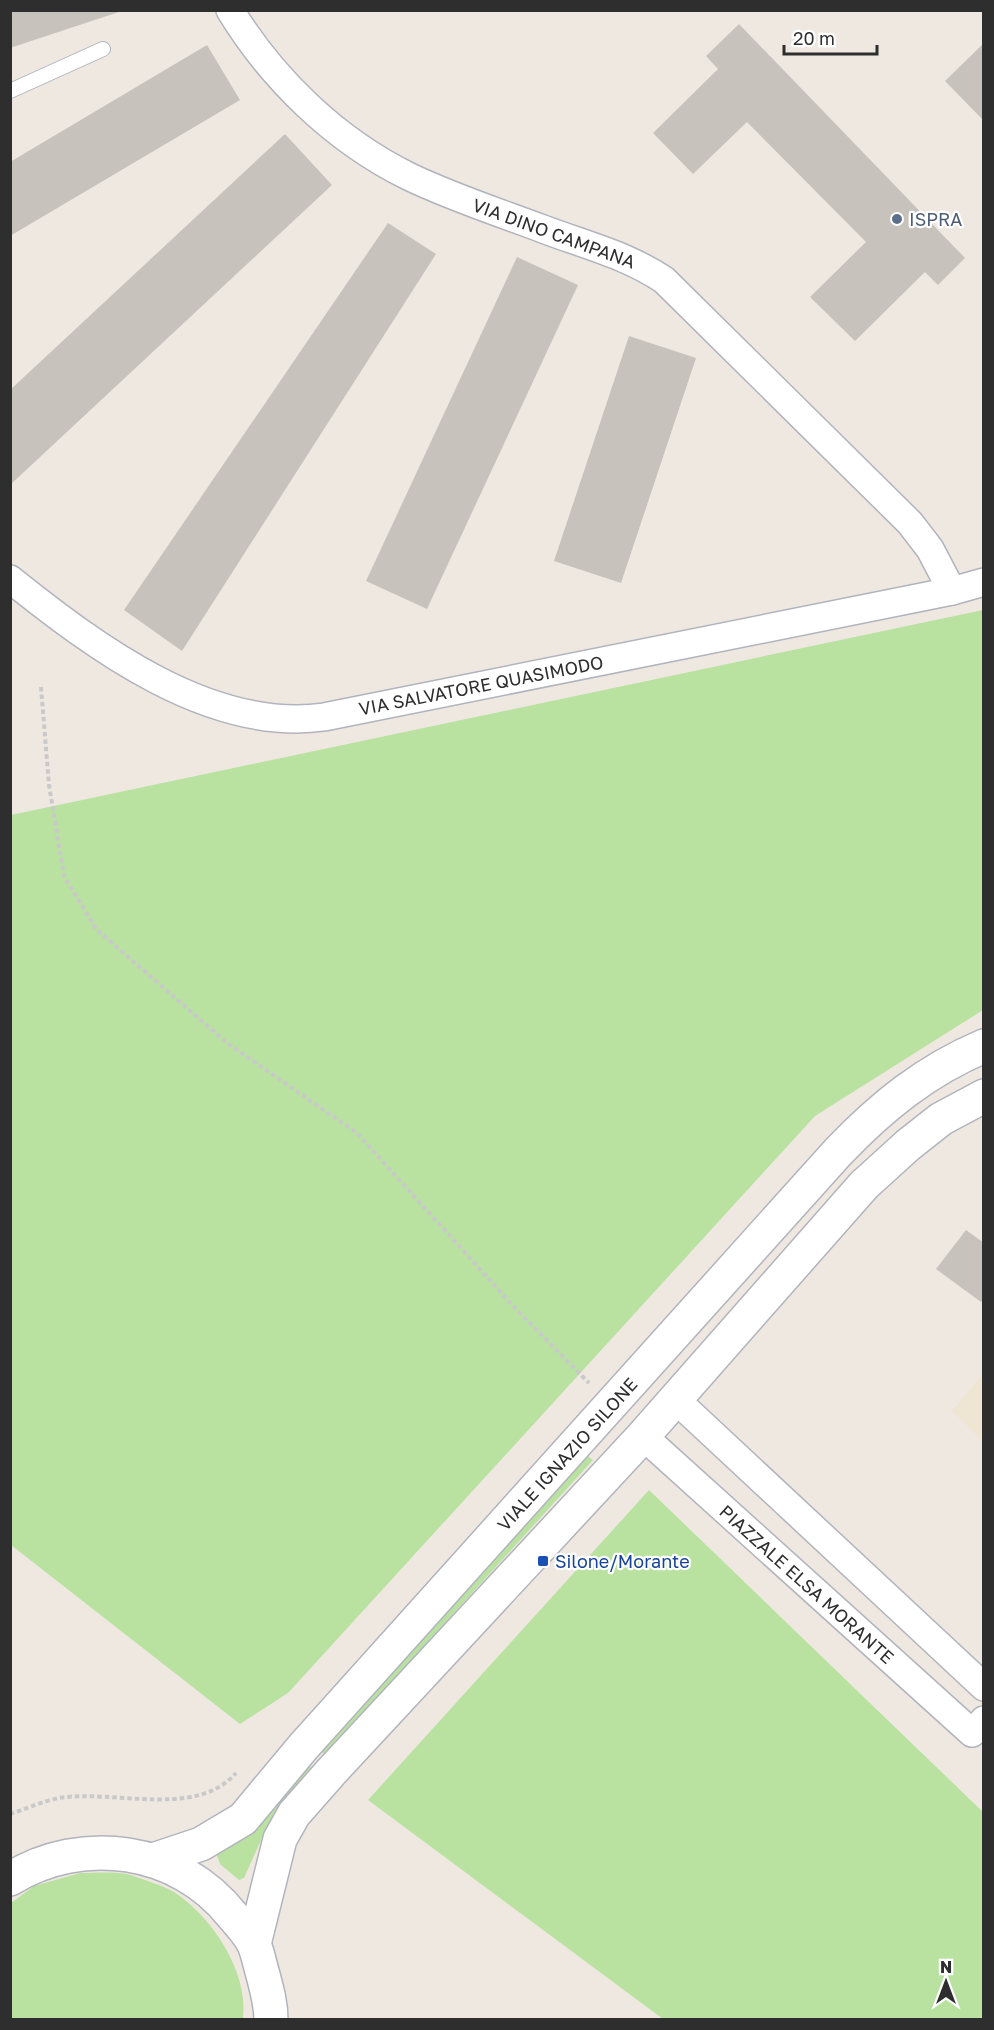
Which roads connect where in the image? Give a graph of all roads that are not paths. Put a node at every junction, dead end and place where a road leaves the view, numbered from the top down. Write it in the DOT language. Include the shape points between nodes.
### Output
graph roads {
  1 [pos="230,10"];
  2 [pos="103,50"];
  3 [pos="10,91"];
  4 [pos="10,579"];
  5 [pos="984,582"];
  6 [pos="952,591"];
  7 [pos="984,1046"];
  8 [pos="984,1096"];
  9 [pos="675,1399"];
  10 [pos="642,1436"];
  11 [pos="984,1688"];
  12 [pos="980,1732"];
  13 [pos="153,1860"];
  14 [pos="16,1873"];
  15 [pos="254,1944"];
  16 [pos="271,2019"];
  1 -- 6 [label="street, VIA DINO CAMPANA" via="254,46 292,90 372,154 424,183 622,256 664,280 910,523 930,549"];
  2 -- 3 [label="lane"];
  4 -- 6 [label="street, VIA SALVATORE QUASIMODO" via="108,651 182,691 238,711 291,720 324,717"];
  5 -- 6 [label="street, VIA SALVATORE QUASIMODO"];
  7 -- 13 [label="street, VIALE IGNAZIO SILONE" via="905,1089 838,1152 303,1747 243,1819 201,1844"];
  8 -- 9 [label="street" via="942,1119 864,1185"];
  9 -- 10 [label="street"];
  9 -- 11 [label="street"];
  10 -- 12 [label="street, PIAZZALE ELSA MORANTE"];
  10 -- 15 [label="street" via="294,1814 280,1839"];
  13 -- 14 [label="street" via="121,1853 88,1852 56,1858"];
  13 -- 15 [label="street" via="190,1876 221,1901"];
  15 -- 16 [label="street" via="271,2005"];
}
